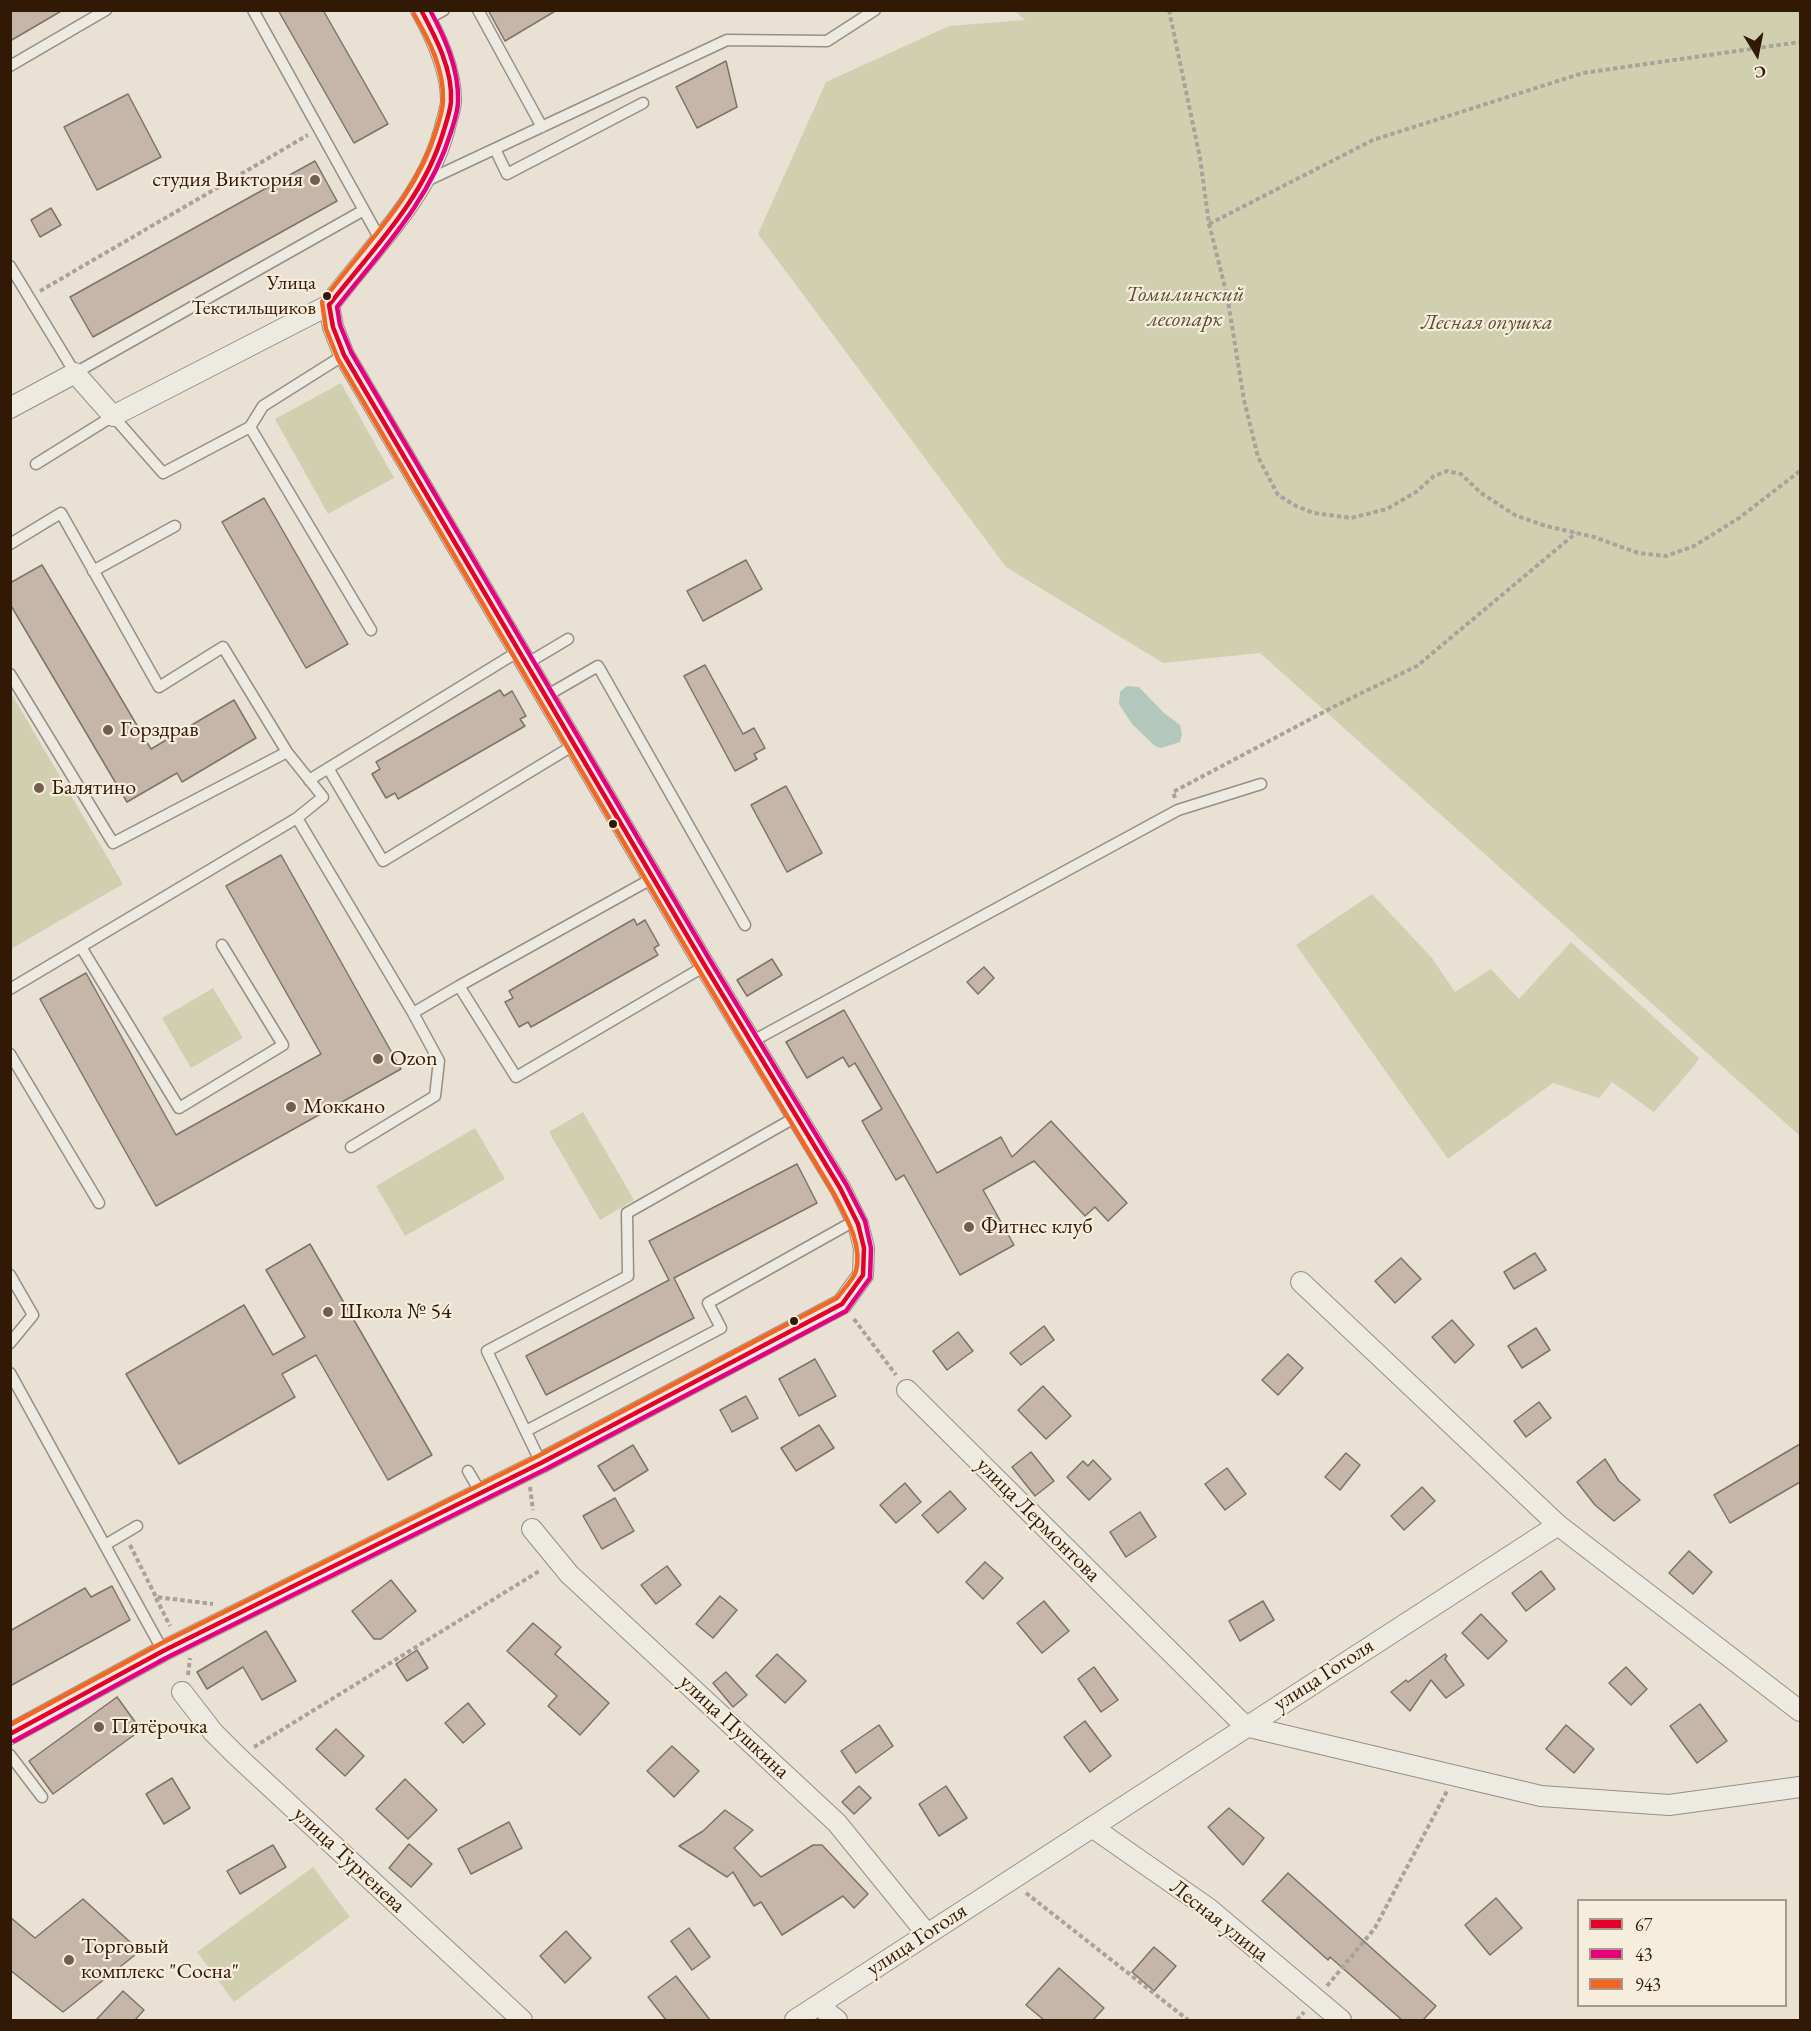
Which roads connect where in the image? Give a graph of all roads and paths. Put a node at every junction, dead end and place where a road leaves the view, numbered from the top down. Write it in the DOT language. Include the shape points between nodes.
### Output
graph roads {
  1 [pos="106,10"];
  2 [pos="253,10"];
  3 [pos="444,10"];
  4 [pos="478,10"];
  5 [pos="875,10"];
  6 [pos="1169,10"];
  7 [pos="423,15"];
  8 [pos="1800,42"];
  9 [pos="10,66"];
  10 [pos="643,104"];
  11 [pos="542,127"];
  12 [pos="318,129"];
  13 [pos="495,149"];
  14 [pos="424,182"];
  15 [pos="364,210"];
  16 [pos="1209,224"];
  17 [pos="381,240"];
  18 [pos="10,266"];
  19 [pos="29,297"];
  20 [pos="329,305"];
  21 [pos="344,355"];
  22 [pos="75,373"];
  23 [pos="10,408"];
  24 [pos="113,416"];
  25 [pos="250,427"];
  26 [pos="36,464"];
  27 [pos="1800,471"];
  28 [pos="175,526"];
  29 [pos="1576,533"];
  30 [pos="10,544"];
  31 [pos="93,571"];
  32 [pos="371,630"];
  33 [pos="568,639"];
  34 [pos="523,657"];
  35 [pos="10,674"];
  36 [pos="546,696"];
  37 [pos="574,745"];
  38 [pos="287,752"];
  39 [pos="328,768"];
  40 [pos="309,780"];
  41 [pos="1261,784"];
  42 [pos="1178,810"];
  43 [pos="297,818"];
  44 [pos="653,878"];
  45 [pos="745,925"];
  46 [pos="222,945"];
  47 [pos="81,947"];
  48 [pos="705,966"];
  49 [pos="459,986"];
  50 [pos="10,989"];
  51 [pos="413,1013"];
  52 [pos="751,1042"];
  53 [pos="10,1054"];
  54 [pos="796,1117"];
  55 [pos="351,1147"];
  56 [pos="99,1203"];
  57 [pos="856,1220"];
  58 [pos="10,1275"];
  59 [pos="1301,1282"];
  60 [pos="842,1304"];
  61 [pos="10,1343"];
  62 [pos="10,1373"];
  63 [pos="907,1390"];
  64 [pos="526,1431"];
  65 [pos="541,1463"];
  66 [pos="468,1471"];
  67 [pos="481,1493"];
  68 [pos="1558,1525"];
  69 [pos="137,1526"];
  70 [pos="532,1529"];
  71 [pos="124,1534"];
  72 [pos="105,1545"];
  73 [pos="557,1560"];
  74 [pos="156,1597"];
  75 [pos="218,1605"];
  76 [pos="174,1634"];
  77 [pos="163,1651"];
  78 [pos="182,1692"];
  79 [pos="1800,1711"];
  80 [pos="1245,1726"];
  81 [pos="10,1734"];
  82 [pos="10,1755"];
  83 [pos="238,1757"];
  84 [pos="1455,1775"];
  85 [pos="1800,1787"];
  86 [pos="42,1797"];
  87 [pos="1092,1827"];
  88 [pos="1009,1880"];
  89 [pos="927,1934"];
  90 [pos="1315,1999"];
  91 [pos="818,2005"];
  92 [pos="522,2020"];
  93 [pos="795,2020"];
  94 [pos="837,2020"];
  95 [pos="1188,2020"];
  96 [pos="1297,2020"];
  97 [pos="1341,2020"];
  1 -- 9 [label="lane"];
  2 -- 12 [label="lane"];
  3 -- 7 [label="lane"];
  4 -- 11 [label="lane"];
  5 -- 11 [label="lane" via="827,41 727,40"];
  6 -- 16 [label="path" via="1200,158"];
  7 -- 14 [label="street" via="446,64 451,101 442,141"];
  8 -- 16 [label="path" via="1583,73 1373,140"];
  10 -- 13 [label="lane" via="507,174"];
  11 -- 13 [label="lane"];
  12 -- 15 [label="lane"];
  12 -- 19 [label="path"];
  13 -- 14 [label="lane"];
  14 -- 17 [label="street"];
  15 -- 17 [label="lane"];
  15 -- 22 [label="lane"];
  16 -- 29 [label="path" via="1258,457 1278,495 1314,513 1351,518 1387,509 1446,471 1461,474 1481,493 1515,515"];
  17 -- 20 [label="street"];
  18 -- 19 [label="lane"];
  19 -- 22 [label="lane"];
  20 -- 21 [label="street"];
  20 -- 24 [label="street"];
  21 -- 25 [label="lane" via="263,406"];
  21 -- 34 [label="street"];
  22 -- 23 [label="street"];
  22 -- 24 [label="street"];
  24 -- 25 [label="lane" via="163,473"];
  24 -- 26 [label="lane"];
  25 -- 32 [label="lane"];
  27 -- 29 [label="path" via="1739,518 1694,546 1666,556 1638,553"];
  28 -- 31 [label="lane"];
  29 -- 42 [label="path" via="1417,666 1173,792"];
  30 -- 31 [label="lane" via="61,513"];
  31 -- 38 [label="lane" via="159,687 223,647"];
  33 -- 34 [label="lane"];
  34 -- 36 [label="street"];
  34 -- 39 [label="lane"];
  35 -- 38 [label="lane" via="113,843"];
  36 -- 37 [label="street"];
  36 -- 45 [label="lane" via="598,666"];
  37 -- 39 [label="lane" via="383,861"];
  37 -- 44 [label="street"];
  38 -- 40 [label="lane"];
  39 -- 40 [label="lane"];
  40 -- 43 [label="lane" via="323,797"];
  41 -- 42 [label="lane"];
  42 -- 52 [label="lane"];
  43 -- 47 [label="lane"];
  43 -- 51 [label="lane"];
  44 -- 48 [label="street"];
  44 -- 49 [label="lane"];
  46 -- 47 [label="lane" via="283,1045 179,1108"];
  47 -- 50 [label="lane"];
  48 -- 49 [label="lane" via="516,1077"];
  48 -- 52 [label="street"];
  49 -- 51 [label="lane"];
  51 -- 55 [label="lane" via="439,1061 435,1096"];
  52 -- 54 [label="street"];
  53 -- 56 [label="lane"];
  54 -- 57 [label="street"];
  54 -- 64 [label="lane" via="627,1213 628,1276 487,1351"];
  57 -- 60 [label="street" via="864,1248 863,1275"];
  57 -- 64 [label="lane" via="708,1303 721,1328"];
  58 -- 61 [label="lane" via="33,1315"];
  59 -- 68 [label="street"];
  60 -- 63 [label="path"];
  60 -- 65 [label="street"];
  62 -- 72 [label="lane"];
  63 -- 80 [label="street, улица Лермонтова"];
  64 -- 65 [label="lane"];
  65 -- 67 [label="street"];
  66 -- 67 [label="lane"];
  67 -- 77 [label="street"];
  68 -- 79 [label="street"];
  68 -- 80 [label="street, улица Гоголя"];
  69 -- 71 [label="lane"];
  70 -- 73 [label="street, улица Пушкина"];
  71 -- 72 [label="lane"];
  71 -- 74 [label="path"];
  72 -- 77 [label="lane"];
  73 -- 83 [label="path"];
  73 -- 89 [label="street, улица Пушкина" via="837,1823"];
  74 -- 75 [label="path"];
  74 -- 76 [label="path"];
  77 -- 81 [label="street"];
  78 -- 83 [label="street, улица Тургенева"];
  80 -- 84 [label="street"];
  80 -- 87 [label="street, улица Гоголя"];
  82 -- 86 [label="lane"];
  83 -- 92 [label="street, улица Тургенева"];
  84 -- 85 [label="street" via="1541,1796 1669,1805"];
  84 -- 90 [label="path" via="1375,1928"];
  87 -- 88 [label="street, улица Гоголя"];
  87 -- 90 [label="street, Лесная улица" via="1208,1908"];
  88 -- 89 [label="street, улица Гоголя"];
  88 -- 95 [label="path"];
  89 -- 91 [label="street, улица Гоголя"];
  90 -- 96 [label="path"];
  90 -- 97 [label="street, Лесная улица"];
  91 -- 93 [label="street, улица Гоголя"];
  91 -- 94 [label="street"];
}
